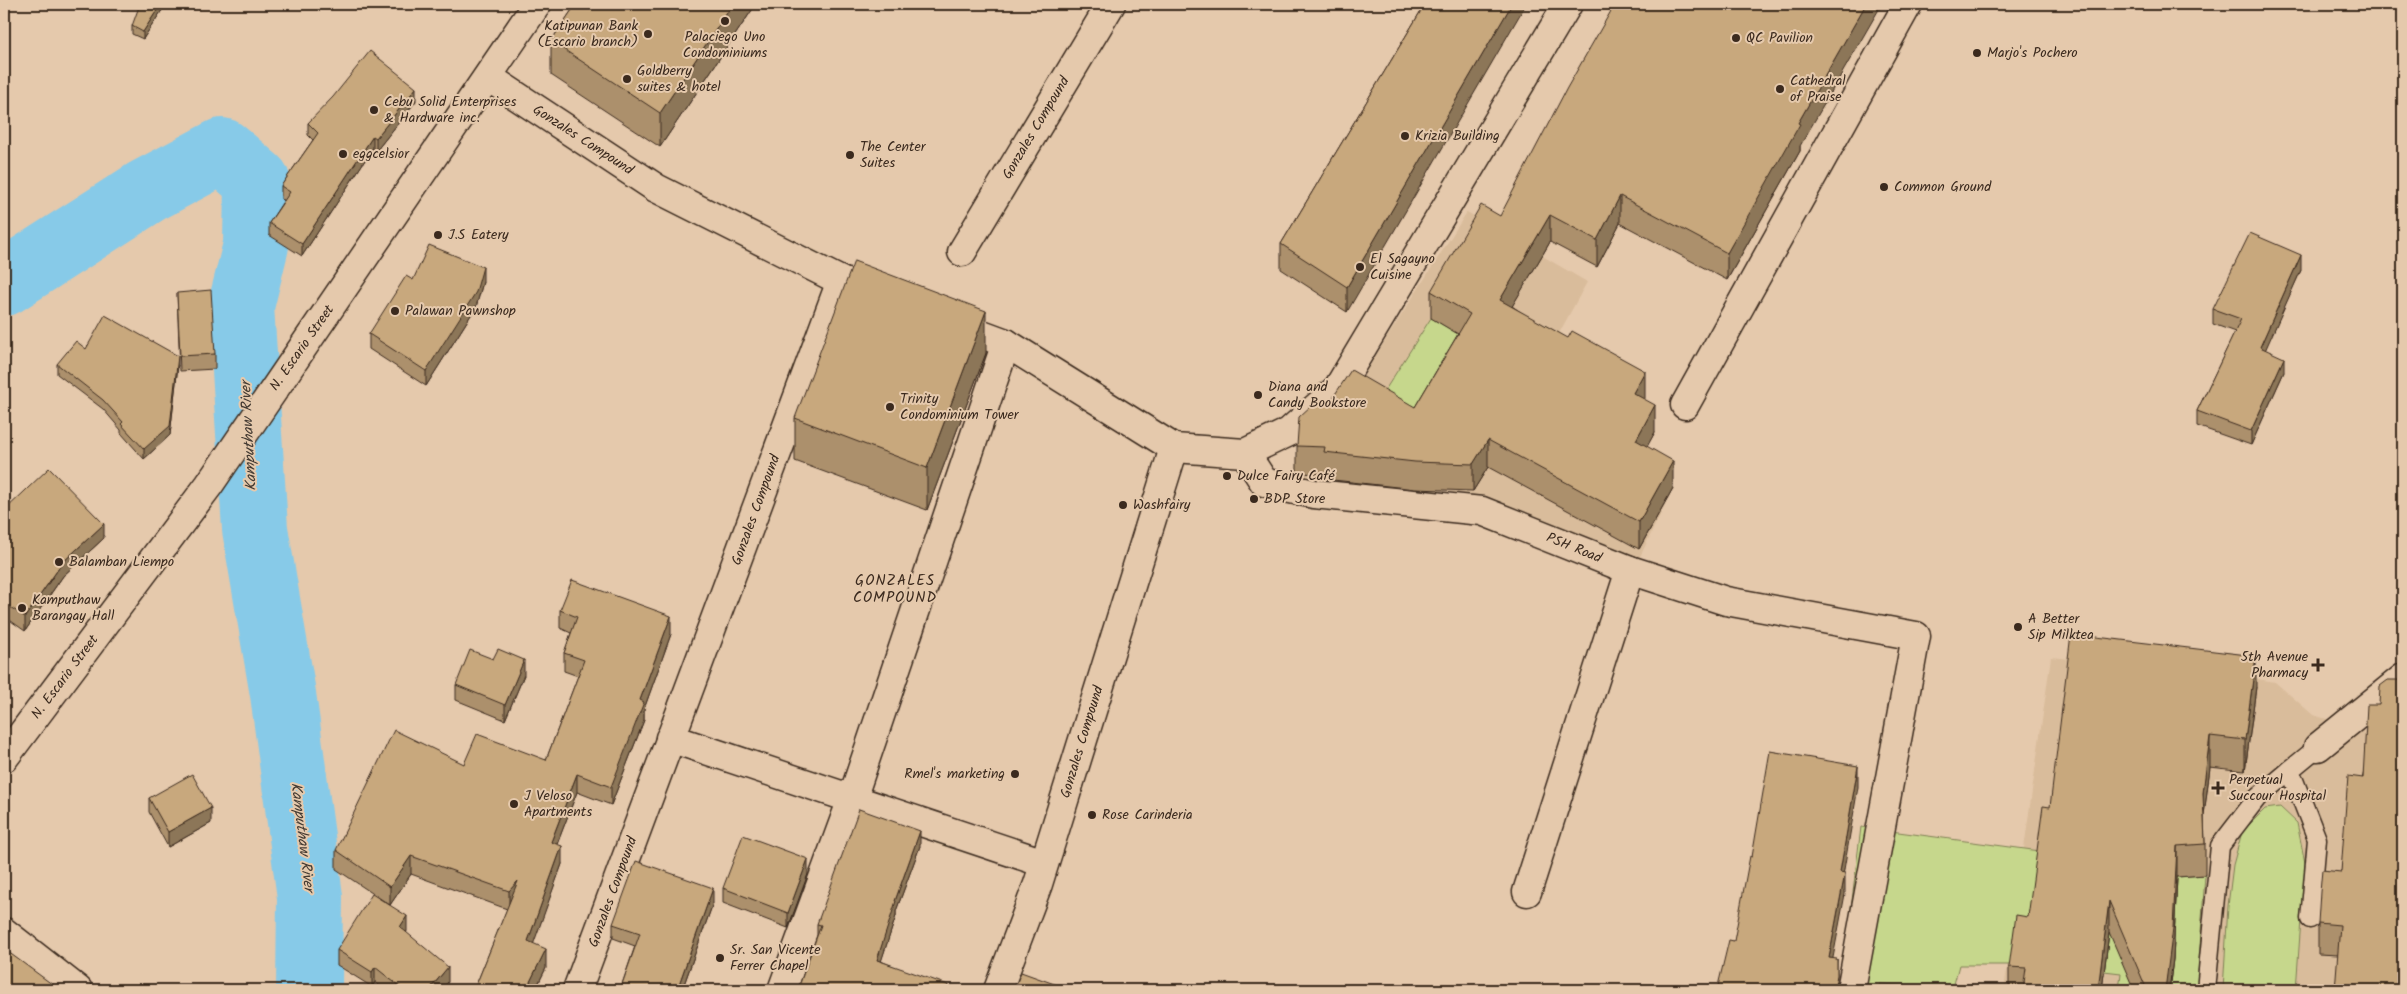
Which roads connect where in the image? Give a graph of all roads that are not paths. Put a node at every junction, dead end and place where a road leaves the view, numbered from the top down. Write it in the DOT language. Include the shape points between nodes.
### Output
graph roads {
  1 [pos="537,4"];
  2 [pos="1111,4"];
  3 [pos="1568,4"];
  4 [pos="1908,4"];
  5 [pos="488,77"];
  6 [pos="962,252"];
  7 [pos="841,281"];
  8 [pos="905,305"];
  9 [pos="932,315"];
  10 [pos="1006,343"];
  11 [pos="1685,405"];
  12 [pos="1174,448"];
  13 [pos="1245,453"];
  14 [pos="1630,570"];
  15 [pos="2403,678"];
  16 [pos="670,738"];
  17 [pos="8,744"];
  18 [pos="2318,747"];
  19 [pos="2290,770"];
  20 [pos="852,799"];
  21 [pos="1044,863"];
  22 [pos="1527,892"];
  23 [pos="2310,919"];
  24 [pos="4,932"];
  25 [pos="78,990"];
  26 [pos="577,990"];
  27 [pos="782,990"];
  28 [pos="998,990"];
  29 [pos="1851,990"];
  30 [pos="2206,990"];
  1 -- 5 [label="street, N. Escario Street"];
  2 -- 6 [label="street, Gonzales Compound"];
  3 -- 13 [label="street" via="1338,388 1289,432"];
  4 -- 11 [label="street"];
  5 -- 7 [label="street, Gonzales Compound" via="656,188"];
  5 -- 17 [label="street, N. Escario Street" via="209,485"];
  7 -- 8 [label="street, Gonzales Compound"];
  7 -- 16 [label="street, Gonzales Compound"];
  9 -- 10 [label="street"];
  10 -- 12 [label="street"];
  10 -- 20 [label="street"];
  12 -- 13 [label="street"];
  12 -- 21 [label="street, Gonzales Compound"];
  13 -- 14 [label="street, PSH Road" via="1264,482 1314,494 1482,511"];
  14 -- 22 [label="street"];
  14 -- 29 [label="street, PSH Road" via="1726,600 1916,636"];
  15 -- 18 [label="street"];
  16 -- 20 [label="street"];
  16 -- 26 [label="street, Gonzales Compound"];
  18 -- 19 [label="lane"];
  19 -- 23 [label="lane" via="2317,839"];
  19 -- 30 [label="lane" via="2256,798 2220,846"];
  20 -- 21 [label="street"];
  20 -- 27 [label="street"];
  21 -- 28 [label="street, Gonzales Compound"];
  24 -- 25 [label="street"];
}
